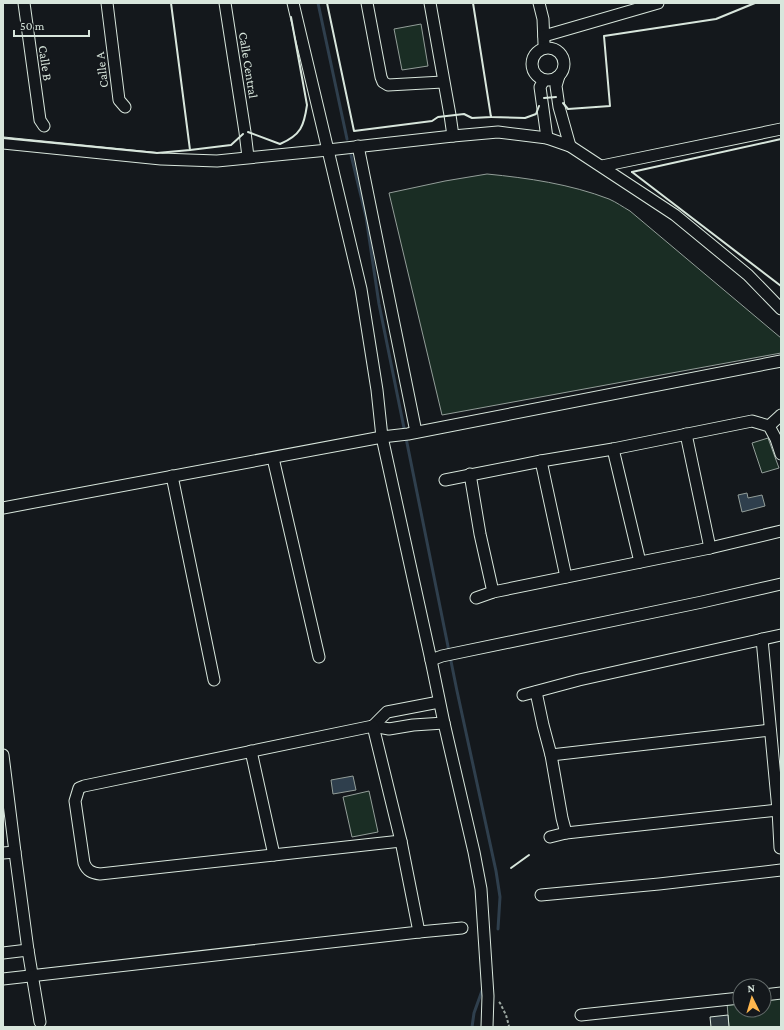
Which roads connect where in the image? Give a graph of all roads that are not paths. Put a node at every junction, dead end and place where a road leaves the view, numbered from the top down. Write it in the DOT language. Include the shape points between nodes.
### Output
graph roads {
  1 [pos="24,3"];
  2 [pos="107,3"];
  3 [pos="225,3"];
  4 [pos="293,3"];
  5 [pos="367,3"];
  6 [pos="430,3"];
  7 [pos="539,3"];
  8 [pos="658,3"];
  9 [pos="544,36"];
  10 [pos="544,48"];
  11 [pos="559,76"];
  12 [pos="544,80"];
  13 [pos="443,82"];
  14 [pos="125,107"];
  15 [pos="559,107"];
  16 [pos="544,110"];
  17 [pos="44,126"];
  18 [pos="781,130"];
  19 [pos="452,136"];
  20 [pos="547,138"];
  21 [pos="3,143"];
  22 [pos="358,146"];
  23 [pos="570,146"];
  24 [pos="328,150"];
  25 [pos="248,157"];
  26 [pos="602,166"];
  27 [pos="781,309"];
  28 [pos="781,361"];
  29 [pos="781,415"];
  30 [pos="769,426"];
  31 [pos="412,433"];
  32 [pos="686,434"];
  33 [pos="779,436"];
  34 [pos="382,437"];
  35 [pos="613,449"];
  36 [pos="781,454"];
  37 [pos="274,458"];
  38 [pos="541,461"];
  39 [pos="470,474"];
  40 [pos="172,476"];
  41 [pos="445,480"];
  42 [pos="3,508"];
  43 [pos="781,531"];
  44 [pos="710,548"];
  45 [pos="640,562"];
  46 [pos="566,578"];
  47 [pos="781,584"];
  48 [pos="493,592"];
  49 [pos="476,598"];
  50 [pos="781,635"];
  51 [pos="762,639"];
  52 [pos="319,657"];
  53 [pos="431,660"];
  54 [pos="214,680"];
  55 [pos="536,692"];
  56 [pos="523,694"];
  57 [pos="439,702"];
  58 [pos="444,723"];
  59 [pos="373,726"];
  60 [pos="770,730"];
  61 [pos="251,751"];
  62 [pos="3,755"];
  63 [pos="551,755"];
  64 [pos="778,810"];
  65 [pos="566,833"];
  66 [pos="550,837"];
  67 [pos="401,841"];
  68 [pos="780,848"];
  69 [pos="15,852"];
  70 [pos="3,853"];
  71 [pos="274,855"];
  72 [pos="781,870"];
  73 [pos="541,895"];
  74 [pos="462,928"];
  75 [pos="418,932"];
  76 [pos="28,950"];
  77 [pos="3,953"];
  78 [pos="33,976"];
  79 [pos="3,979"];
  80 [pos="732,999"];
  81 [pos="580,1015"];
  82 [pos="40,1022"];
  83 [pos="487,1027"];
  1 -- 17 [label="street, Calle B" via="40,120"];
  2 -- 14 [label="street, Calle A" via="119,100"];
  3 -- 25 [label="street, Calle Central"];
  4 -- 24 [label="street"];
  5 -- 13 [label="street" via="383,82"];
  6 -- 13 [label="street"];
  7 -- 9 [label="street"];
  8 -- 9 [label="street"];
  9 -- 10 [label="street"];
  10 -- 11 [label="street" via="559,52 562,56 564,67"];
  10 -- 12 [label="street" via="535,54 531,64 535,75"];
  11 -- 12 [label="street" via="550,81"];
  11 -- 15 [label="street" via="556,86"];
  12 -- 16 [label="street" via="540,87"];
  13 -- 19 [label="street"];
  15 -- 16 [label="street"];
  15 -- 23 [label="street"];
  16 -- 20 [label="street"];
  18 -- 26 [label="street"];
  19 -- 20 [label="street" via="498,132"];
  19 -- 22 [label="street"];
  20 -- 23 [label="street"];
  21 -- 25 [label="street" via="160,160 218,161"];
  22 -- 24 [label="street"];
  22 -- 31 [label="street"];
  23 -- 26 [label="street"];
  24 -- 25 [label="street"];
  24 -- 34 [label="street" via="362,289"];
  26 -- 27 [label="street" via="675,215 748,275"];
  28 -- 31 [label="street"];
  29 -- 30 [label="street"];
  30 -- 32 [label="street" via="752,421"];
  30 -- 33 [label="street"];
  31 -- 34 [label="street"];
  32 -- 35 [label="street"];
  32 -- 44 [label="street"];
  33 -- 36 [label="street"];
  34 -- 37 [label="street"];
  34 -- 53 [label="street"];
  35 -- 38 [label="street"];
  35 -- 45 [label="street"];
  37 -- 40 [label="street"];
  37 -- 52 [label="street"];
  38 -- 39 [label="street"];
  38 -- 46 [label="street"];
  39 -- 41 [label="street"];
  39 -- 48 [label="street"];
  40 -- 42 [label="street"];
  40 -- 54 [label="street"];
  43 -- 44 [label="street"];
  44 -- 45 [label="street"];
  45 -- 46 [label="street"];
  46 -- 48 [label="street"];
  47 -- 53 [label="street"];
  48 -- 49 [label="street"];
  50 -- 51 [label="street"];
  51 -- 55 [label="street"];
  51 -- 60 [label="street"];
  53 -- 57 [label="street"];
  55 -- 56 [label="street"];
  55 -- 63 [label="street"];
  57 -- 58 [label="street"];
  57 -- 59 [label="street" via="387,712"];
  58 -- 59 [label="street" via="389,729"];
  58 -- 83 [label="street" via="481,889 488,996"];
  59 -- 61 [label="street"];
  59 -- 67 [label="street"];
  60 -- 63 [label="street"];
  60 -- 64 [label="street"];
  61 -- 71 [label="street"];
  61 -- 71 [label="street" via="77,786 75,801 84,863 86,868 95,874"];
  62 -- 69 [label="street"];
  63 -- 65 [label="street"];
  64 -- 65 [label="street"];
  64 -- 68 [label="street"];
  65 -- 66 [label="street"];
  67 -- 71 [label="street"];
  67 -- 75 [label="street"];
  69 -- 70 [label="street"];
  69 -- 76 [label="street"];
  72 -- 73 [label="street"];
  74 -- 75 [label="street"];
  75 -- 78 [label="street"];
  76 -- 77 [label="street"];
  76 -- 78 [label="street"];
  78 -- 79 [label="street"];
  78 -- 82 [label="street"];
  80 -- 81 [label="street"];
}
